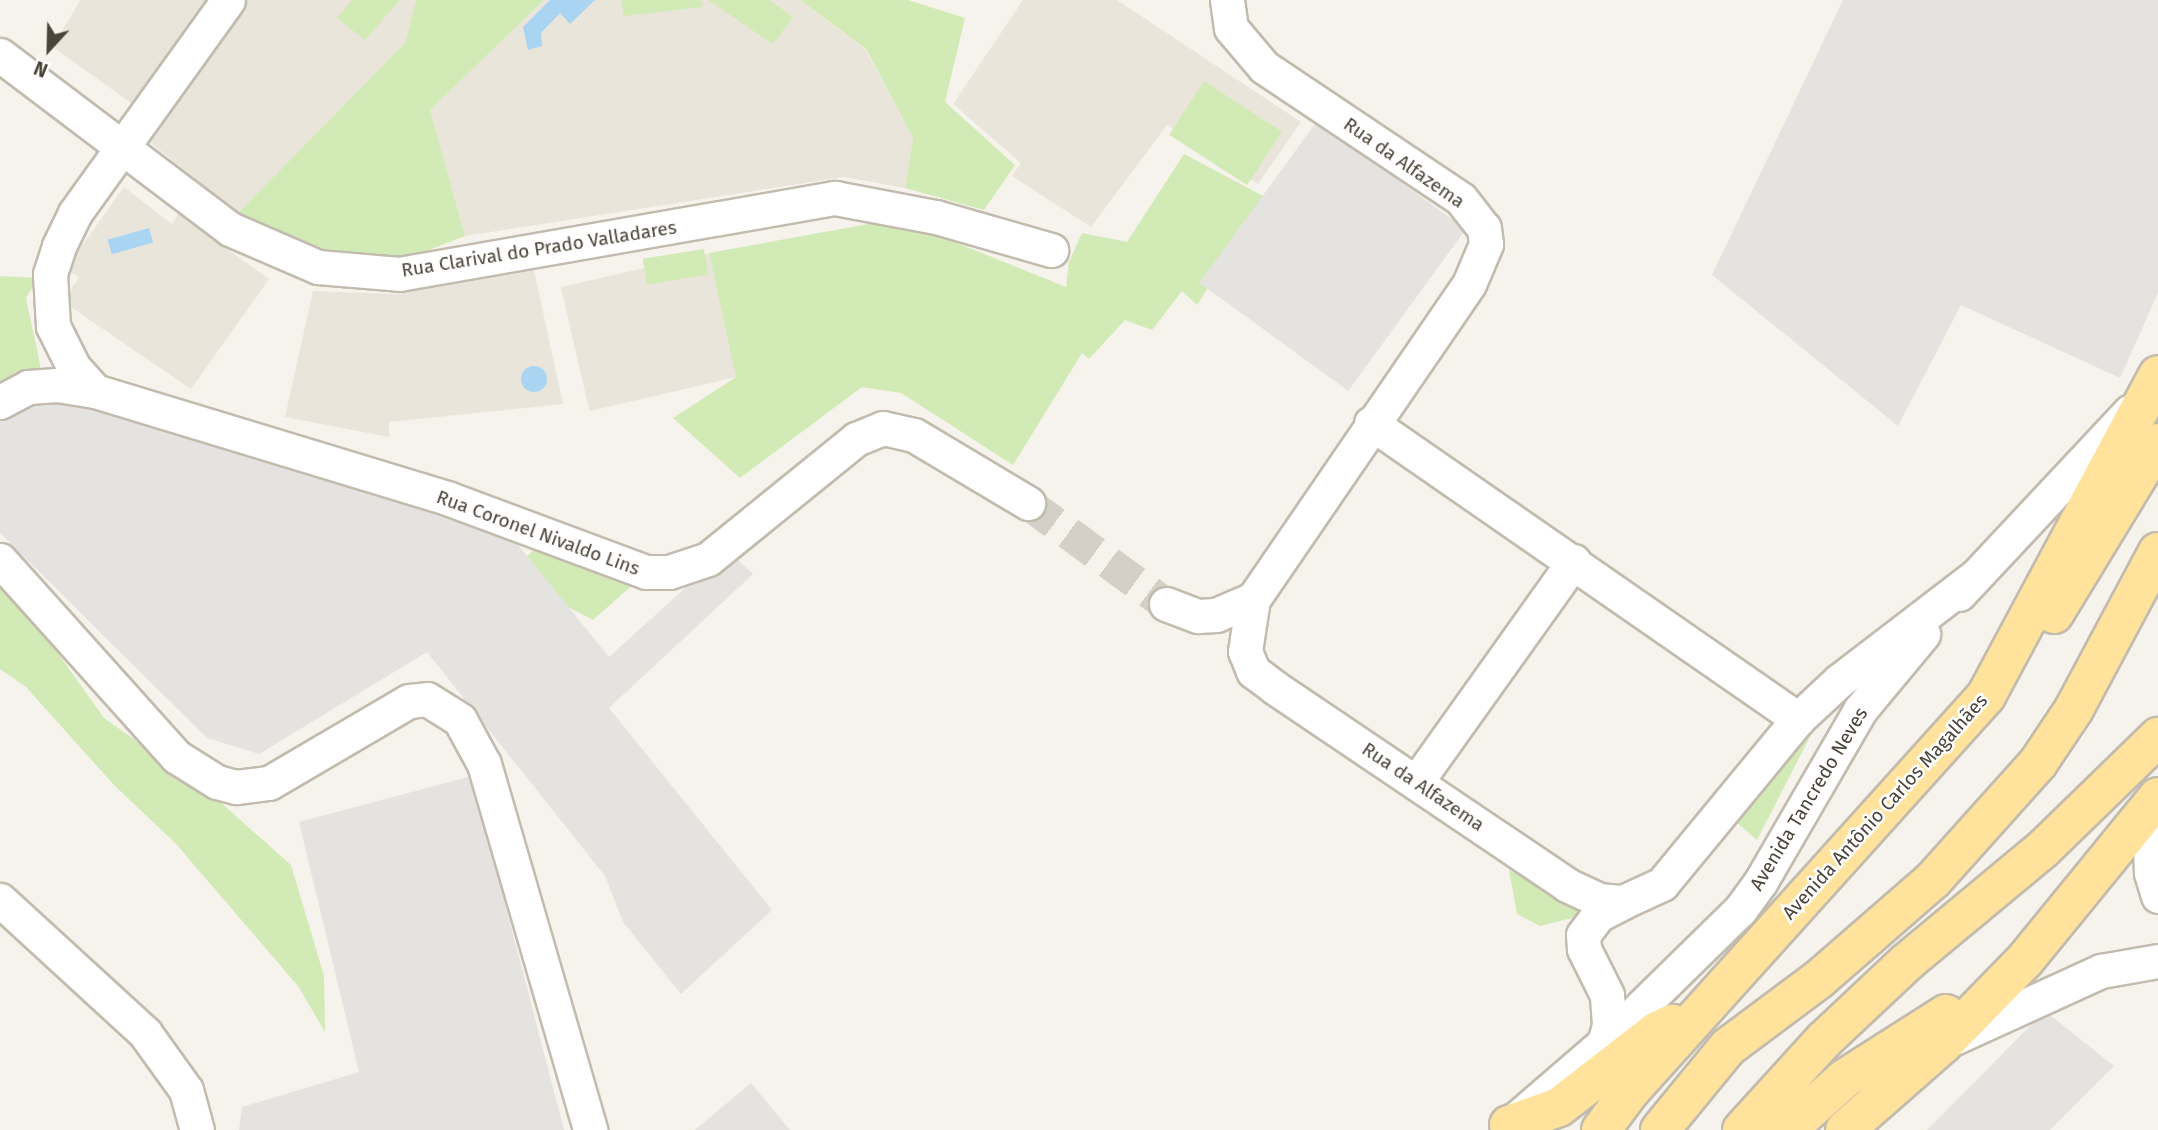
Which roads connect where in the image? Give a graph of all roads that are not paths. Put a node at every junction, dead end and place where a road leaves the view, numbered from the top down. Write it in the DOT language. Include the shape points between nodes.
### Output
graph roads {
  1 [pos="228,0"];
  2 [pos="1227,0"];
  3 [pos="0,55"];
  4 [pos="121,149"];
  5 [pos="1051,250"];
  6 [pos="2155,381"];
  7 [pos="95,391"];
  8 [pos="0,402"];
  9 [pos="1371,423"];
  10 [pos="2158,443"];
  11 [pos="1028,503"];
  12 [pos="2158,552"];
  13 [pos="0,560"];
  14 [pos="1574,561"];
  15 [pos="1974,577"];
  16 [pos="1253,599"];
  17 [pos="1166,604"];
  18 [pos="1986,696"];
  19 [pos="1798,719"];
  20 [pos="2158,737"];
  21 [pos="1418,781"];
  22 [pos="2158,797"];
  23 [pos="2158,806"];
  24 [pos="2158,896"];
  25 [pos="0,900"];
  26 [pos="1623,902"];
  27 [pos="2025,960"];
  28 [pos="2158,961"];
  29 [pos="1907,962"];
  30 [pos="1700,1013"];
  31 [pos="1604,1043"];
  32 [pos="1943,1044"];
  33 [pos="1506,1127"];
  34 [pos="197,1130"];
  35 [pos="590,1130"];
  36 [pos="1601,1130"];
  37 [pos="1660,1130"];
  38 [pos="1742,1130"];
  39 [pos="1786,1130"];
  40 [pos="1845,1130"];
  1 -- 4 [label="street"];
  2 -- 9 [label="street, Rua da Alfazema" via="1231,27 1264,67 1461,199 1484,228 1481,262 1469,284"];
  3 -- 4 [label="street, Rua Clarival do Prado Valladares"];
  4 -- 5 [label="street, Rua Clarival do Prado Valladares" via="230,229 318,267 359,273 399,274 835,198 910,210"];
  4 -- 7 [label="street" via="75,214 51,274 49,300 58,344"];
  6 -- 15 [label="street, Avenida Tancredo Neves"];
  6 -- 18 [label="main road, Avenida Antônio Carlos Magalhães"];
  7 -- 8 [label="street, Rua Coronel Nivaldo Lins" via="57,384 28,387"];
  7 -- 11 [label="street, Rua Coronel Nivaldo Lins" via="447,498 646,572 669,572 708,559 856,439 883,428 914,435"];
  9 -- 14 [label="street"];
  9 -- 16 [label="street, Rua da Alfazema"];
  10 -- 18 [label="main road" via="2084,572 2045,628"];
  12 -- 37 [label="main road" via="2074,709 2038,763 1933,880 1818,980 1728,1047"];
  13 -- 35 [label="street" via="177,757 217,782 236,787 269,783 387,710 427,699 460,720 484,764"];
  14 -- 19 [label="street"];
  14 -- 21 [label="street"];
  15 -- 19 [label="street" via="1840,680"];
  15 -- 31 [label="street, Avenida Tancredo Neves" via="1860,710 1761,881 1740,909"];
  16 -- 17 [label="street" via="1216,615 1198,616"];
  16 -- 21 [label="street, Rua da Alfazema" via="1245,651 1253,671"];
  18 -- 30 [label="main road, Avenida Antônio Carlos Magalhães"];
  19 -- 26 [label="street" via="1662,884"];
  20 -- 29 [label="main road" via="2043,849"];
  21 -- 26 [label="street, Rua da Alfazema" via="1567,885 1599,900"];
  22 -- 27 [label="main road"];
  23 -- 24 [label="street" via="2150,854"];
  25 -- 34 [label="street" via="145,1033 186,1090"];
  26 -- 31 [label="street" via="1598,915 1583,935 1584,949 1607,995 1609,1025"];
  27 -- 32 [label="main road"];
  27 -- 39 [label="main road" via="1844,1079"];
  28 -- 32 [label="street" via="2101,971 2071,982"];
  29 -- 38 [label="main road" via="1796,1069"];
  29 -- 39 [label="main road"];
  30 -- 33 [label="main road" via="1657,1031 1559,1107"];
  30 -- 36 [label="main road, Avenida Antônio Carlos Magalhães"];
  31 -- 33 [label="street, Avenida Tancredo Neves"];
  32 -- 40 [label="main road"];
}
